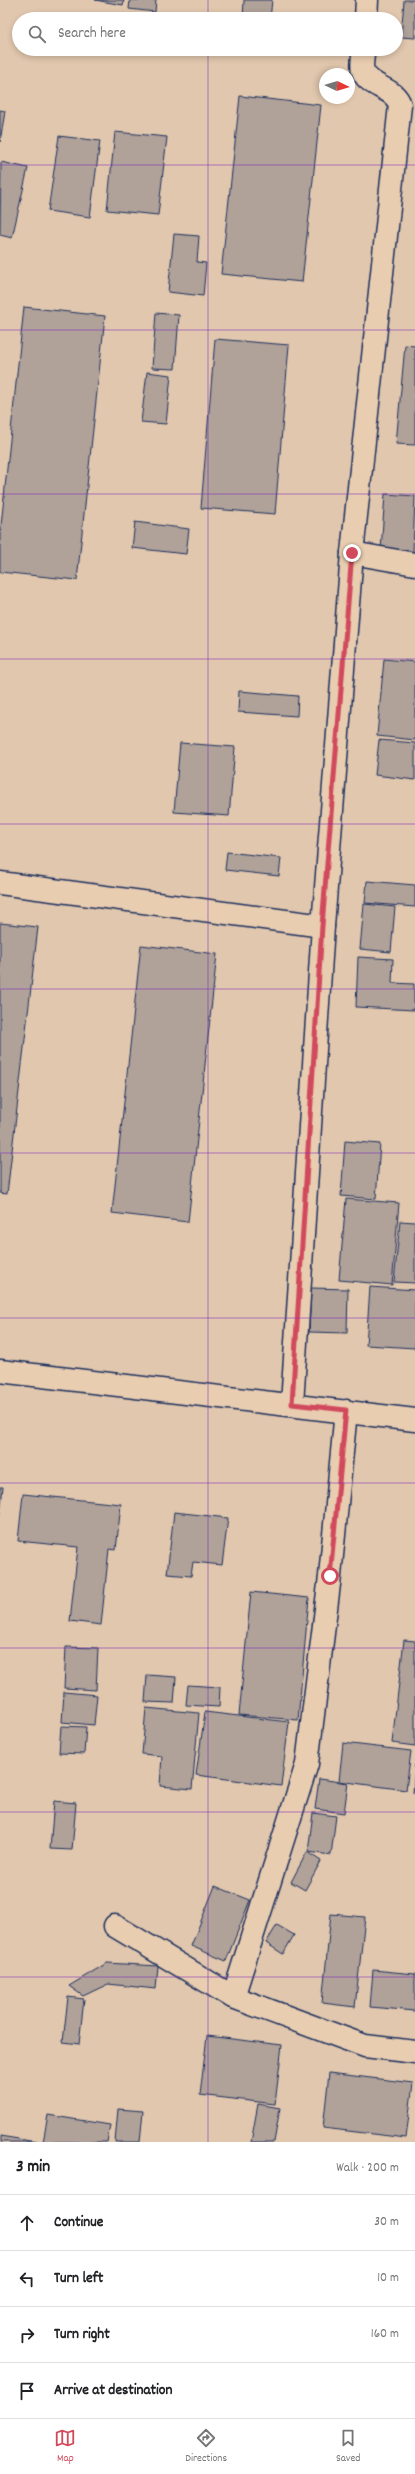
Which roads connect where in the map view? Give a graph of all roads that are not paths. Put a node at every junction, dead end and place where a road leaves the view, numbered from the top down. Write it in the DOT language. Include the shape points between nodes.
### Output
graph roads {
  1 [pos="367,0"];
  2 [pos="366,12"];
  3 [pos="363,56"];
  4 [pos="352,553"];
  5 [pos="415,564"];
  6 [pos="0,883"];
  7 [pos="322,926"];
  8 [pos="0,1371"];
  9 [pos="292,1404"];
  10 [pos="346,1410"];
  11 [pos="415,1420"];
  12 [pos="115,1926"];
  13 [pos="233,1997"];
  14 [pos="415,2052"];
  1 -- 2 [label="street"];
  3 -- 4 [label="street" via="362,67 365,75 393,94 400,105"];
  4 -- 5 [label="street"];
  4 -- 7 [label="street"];
  6 -- 7 [label="street"];
  7 -- 9 [label="street"];
  8 -- 9 [label="street"];
  9 -- 10 [label="street"];
  10 -- 11 [label="street"];
  10 -- 13 [label="street" via="330,1576 307,1764"];
  12 -- 13 [label="street"];
  13 -- 14 [label="street" via="365,2046"];
}
